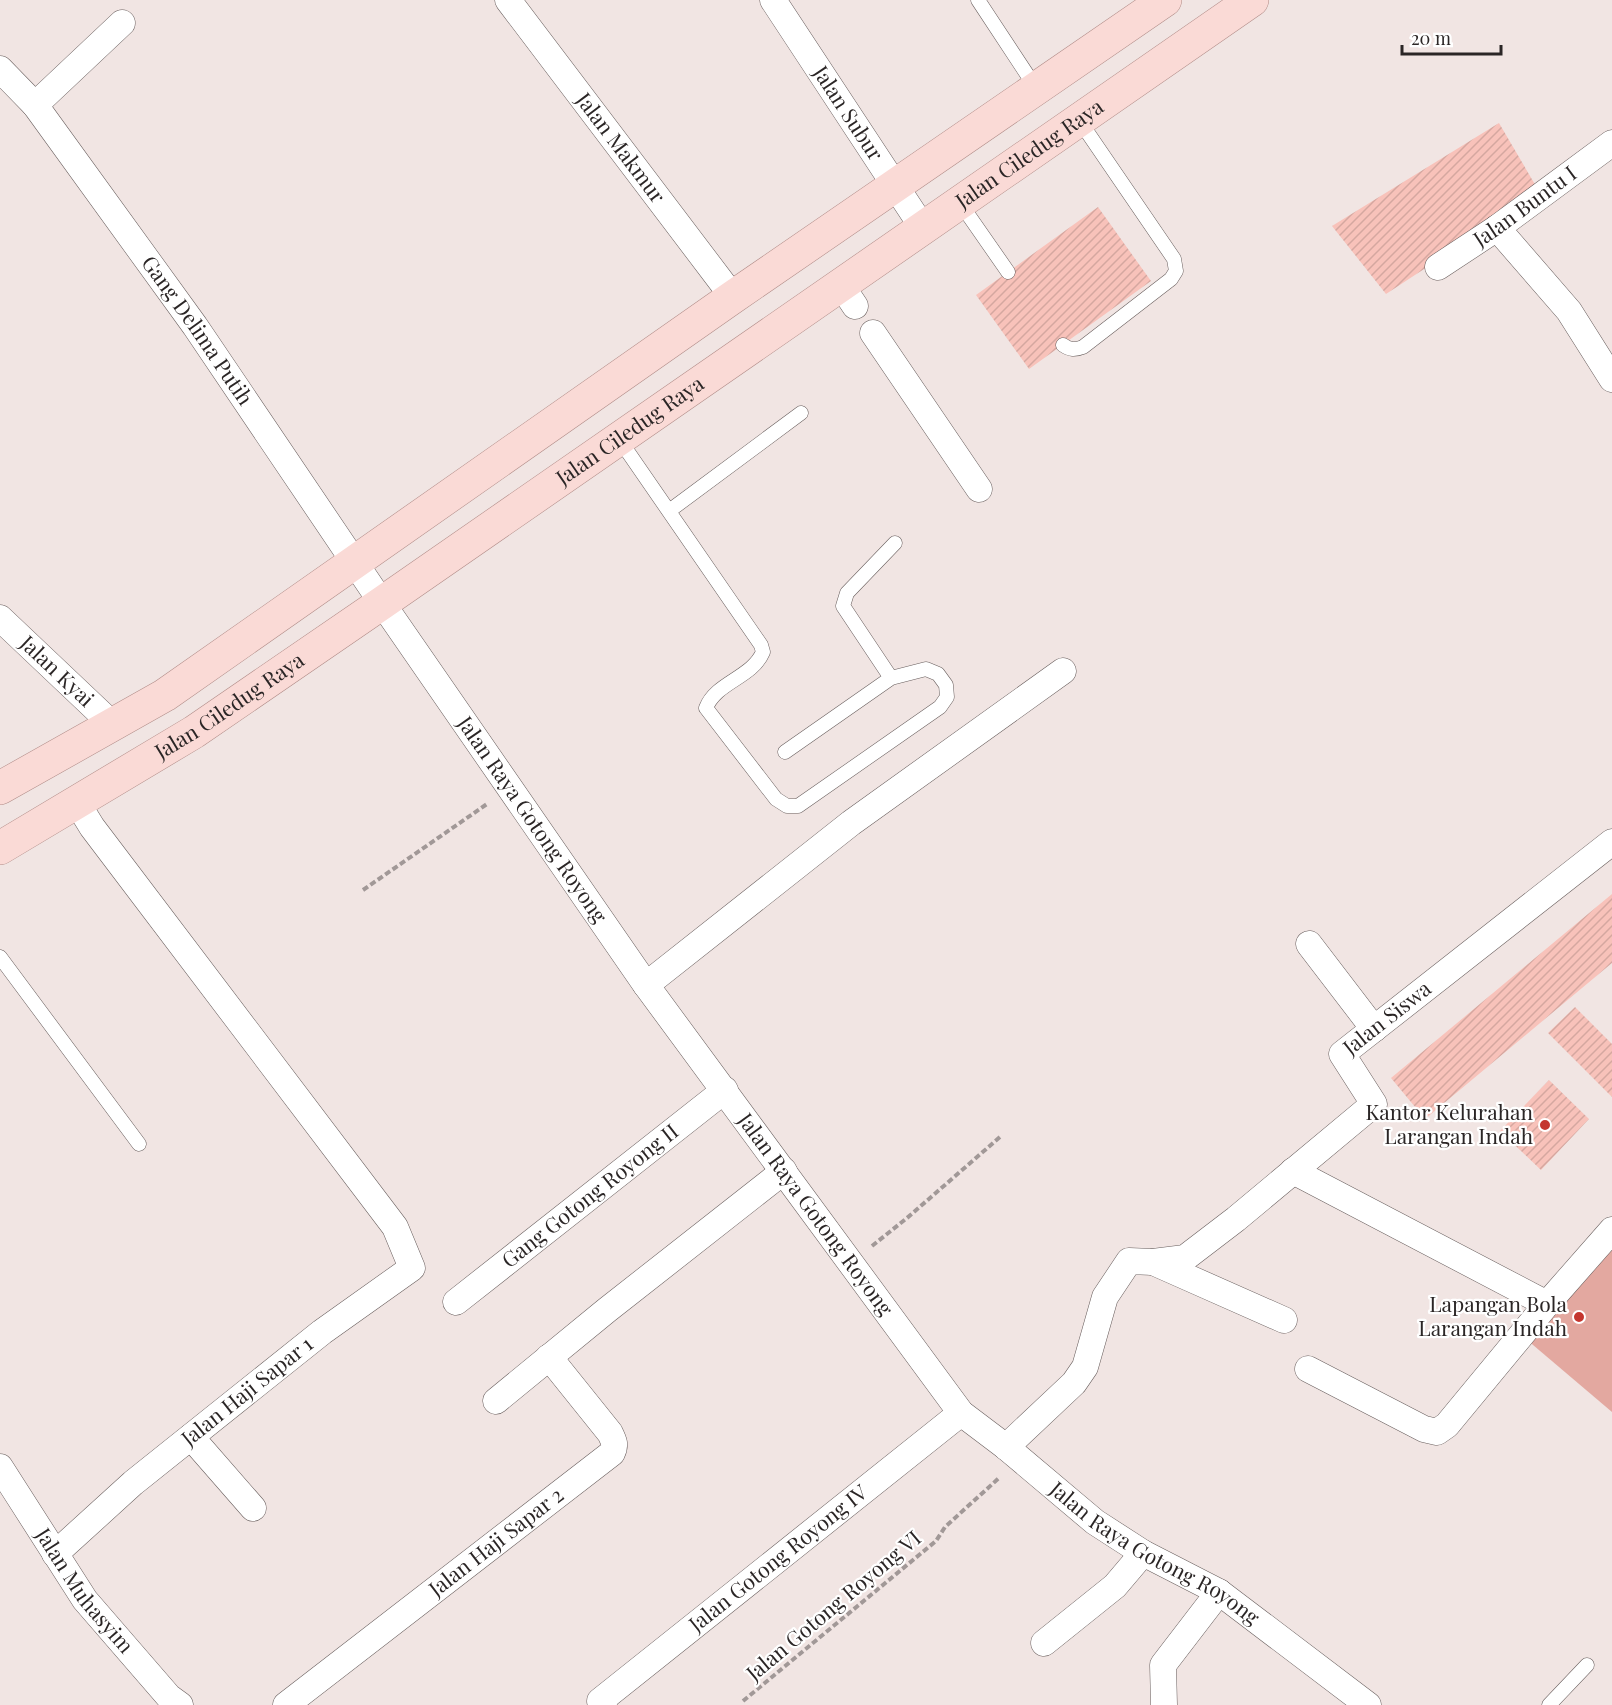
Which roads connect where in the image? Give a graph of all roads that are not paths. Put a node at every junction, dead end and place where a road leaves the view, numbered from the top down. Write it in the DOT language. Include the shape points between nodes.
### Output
graph roads {
  1 [pos="508,0"];
  2 [pos="773,0"];
  3 [pos="978,0"];
  4 [pos="1165,0"];
  5 [pos="1252,0"];
  6 [pos="122,23"];
  7 [pos="0,69"];
  8 [pos="1043,83"];
  9 [pos="35,105"];
  10 [pos="1079,120"];
  11 [pos="1612,143"];
  12 [pos="932,160"];
  13 [pos="895,185"];
  14 [pos="960,202"];
  15 [pos="923,228"];
  16 [pos="1497,228"];
  17 [pos="1438,267"];
  18 [pos="1008,272"];
  19 [pos="733,297"];
  20 [pos="873,333"];
  21 [pos="1063,345"];
  22 [pos="1612,379"];
  23 [pos="801,413"];
  24 [pos="619,439"];
  25 [pos="979,489"];
  26 [pos="669,511"];
  27 [pos="895,543"];
  28 [pos="355,562"];
  29 [pos="382,603"];
  30 [pos="0,618"];
  31 [pos="1063,671"];
  32 [pos="891,678"];
  33 [pos="113,725"];
  34 [pos="785,752"];
  35 [pos="0,788"];
  36 [pos="76,801"];
  37 [pos="1612,842"];
  38 [pos="0,848"];
  39 [pos="1309,944"];
  40 [pos="0,957"];
  41 [pos="646,985"];
  42 [pos="1374,1029"];
  43 [pos="725,1090"];
  44 [pos="139,1144"];
  45 [pos="784,1171"];
  46 [pos="1293,1171"];
  47 [pos="1612,1230"];
  48 [pos="1153,1262"];
  49 [pos="456,1302"];
  50 [pos="1547,1304"];
  51 [pos="1284,1320"];
  52 [pos="549,1357"];
  53 [pos="1308,1369"];
  54 [pos="496,1401"];
  55 [pos="961,1413"];
  56 [pos="191,1437"];
  57 [pos="1013,1453"];
  58 [pos="0,1467"];
  59 [pos="253,1508"];
  60 [pos="1143,1553"];
  61 [pos="55,1554"];
  62 [pos="1219,1592"];
  63 [pos="1044,1643"];
  64 [pos="1587,1665"];
  65 [pos="180,1705"];
  66 [pos="286,1705"];
  67 [pos="604,1705"];
  68 [pos="1164,1705"];
  69 [pos="1368,1705"];
  70 [pos="1549,1705"];
  1 -- 19 [label="street, Jalan Makmur"];
  2 -- 13 [label="street, Jalan Subur"];
  3 -- 8 [label="lane"];
  4 -- 8 [label="main road"];
  5 -- 10 [label="main road, Jalan Ciledug Raya"];
  6 -- 9 [label="street"];
  7 -- 9 [label="street, Gang Delima Putih"];
  8 -- 10 [label="main road"];
  8 -- 12 [label="main road"];
  9 -- 28 [label="street, Gang Delima Putih" via="195,326"];
  10 -- 14 [label="main road, Jalan Ciledug Raya"];
  10 -- 21 [label="lane" via="1174,259 1176,271 1171,279 1083,347 1076,350"];
  11 -- 16 [label="street, Jalan Buntu I"];
  12 -- 13 [label="main road"];
  12 -- 14 [label="main road"];
  13 -- 15 [label="street, Jalan Subur"];
  13 -- 19 [label="main road"];
  14 -- 15 [label="main road, Jalan Ciledug Raya"];
  14 -- 18 [label="lane"];
  15 -- 24 [label="main road, Jalan Ciledug Raya" via="848,296"];
  16 -- 17 [label="street, Jalan Buntu I"];
  16 -- 22 [label="street" via="1569,311"];
  19 -- 28 [label="main road"];
  20 -- 25 [label="street"];
  23 -- 26 [label="lane"];
  24 -- 26 [label="lane"];
  24 -- 29 [label="main road, Jalan Ciledug Raya"];
  26 -- 32 [label="lane" via="761,645 759,662 710,698 706,708 776,799 787,806 798,806 940,707 947,697 946,685 938,674 926,669"];
  27 -- 32 [label="lane" via="847,593 843,606"];
  28 -- 29 [label="street, Gang Delima Putih"];
  28 -- 33 [label="main road" via="165,695"];
  29 -- 36 [label="main road, Jalan Ciledug Raya" via="194,732"];
  29 -- 41 [label="street, Jalan Raya Gotong Royong"];
  30 -- 33 [label="street, Jalan Kyai"];
  31 -- 41 [label="street" via="851,823"];
  32 -- 34 [label="lane"];
  33 -- 35 [label="main road"];
  36 -- 38 [label="main road, Jalan Ciledug Raya"];
  36 -- 56 [label="street, Jalan Haji Sapar 1" via="395,1227 412,1268 322,1332"];
  37 -- 42 [label="street, Jalan Siswa"];
  39 -- 42 [label="street"];
  40 -- 44 [label="lane"];
  41 -- 43 [label="street, Jalan Raya Gotong Royong"];
  42 -- 46 [label="street, Jalan Siswa" via="1342,1054 1374,1104"];
  43 -- 45 [label="street, Jalan Raya Gotong Royong"];
  43 -- 49 [label="street, Gang Gotong Royong II"];
  45 -- 52 [label="street"];
  45 -- 55 [label="street, Jalan Raya Gotong Royong"];
  46 -- 48 [label="street, Jalan Siswa" via="1185,1258"];
  46 -- 50 [label="street"];
  47 -- 50 [label="street"];
  48 -- 51 [label="street"];
  48 -- 57 [label="street, Jalan Siswa" via="1129,1261 1105,1297 1084,1367"];
  50 -- 53 [label="street" via="1447,1425 1437,1432 1424,1429"];
  52 -- 54 [label="street"];
  52 -- 66 [label="street, Jalan Haji Sapar 2" via="610,1433 615,1447 612,1453"];
  55 -- 57 [label="street, Jalan Raya Gotong Royong"];
  55 -- 67 [label="street, Jalan Gotong Royong IV" via="608,1694 600,1701"];
  56 -- 59 [label="street"];
  56 -- 61 [label="street, Jalan Haji Sapar 1"];
  57 -- 60 [label="street, Jalan Raya Gotong Royong" via="1095,1522"];
  58 -- 61 [label="street, Jalan Muhasyim"];
  60 -- 62 [label="street, Jalan Raya Gotong Royong"];
  60 -- 63 [label="street" via="1115,1586"];
  61 -- 65 [label="street, Jalan Muhasyim" via="85,1600"];
  62 -- 68 [label="street" via="1163,1665"];
  62 -- 69 [label="street, Jalan Raya Gotong Royong"];
  64 -- 70 [label="lane"];
}
